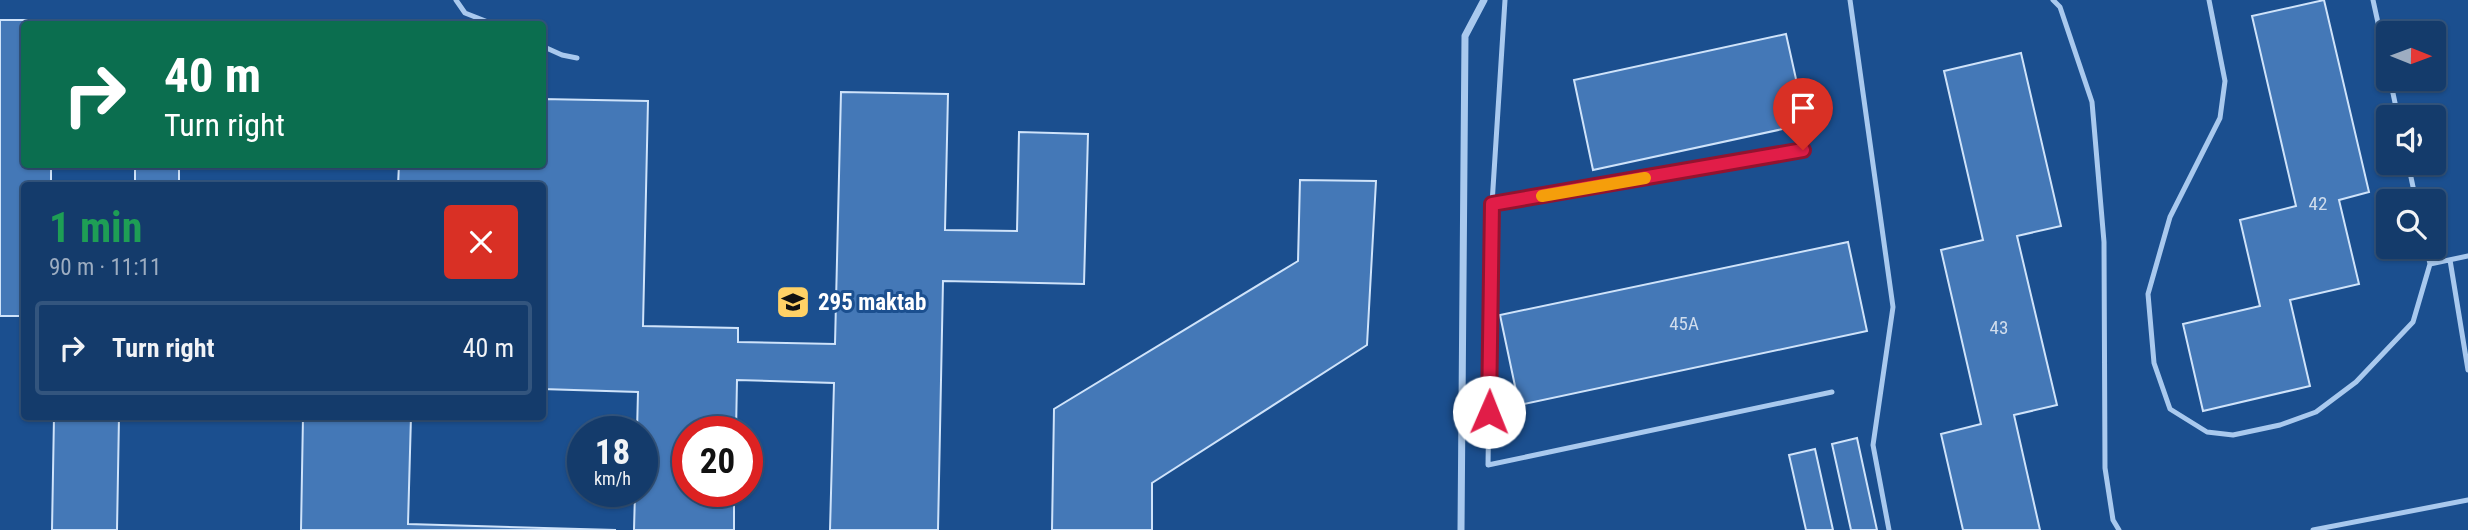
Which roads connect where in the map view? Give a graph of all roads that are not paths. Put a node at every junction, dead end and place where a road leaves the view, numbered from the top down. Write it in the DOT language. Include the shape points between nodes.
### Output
graph roads {
  1 [pos="456,0"];
  2 [pos="1484,0"];
  3 [pos="1505,0"];
  4 [pos="1850,0"];
  5 [pos="2053,0"];
  6 [pos="2208,0"];
  7 [pos="2373,0"];
  8 [pos="486,21"];
  9 [pos="2378,21"];
  10 [pos="546,48"];
  11 [pos="577,58"];
  12 [pos="1803,150"];
  13 [pos="1492,204"];
  14 [pos="2468,256"];
  15 [pos="2429,259"];
  16 [pos="2450,260"];
  17 [pos="2430,264"];
  18 [pos="2468,370"];
  19 [pos="1832,392"];
  20 [pos="2468,500"];
  21 [pos="1461,530"];
  22 [pos="1889,530"];
  23 [pos="2119,530"];
  24 [pos="2313,530"];
  1 -- 8 [label="lane" via="466,13"];
  2 -- 21 [label="street" via="1465,36"];
  3 -- 13 [label="lane"];
  4 -- 22 [label="lane" via="1893,307 1873,445"];
  5 -- 23 [label="lane" via="2060,7 2092,102 2104,242 2105,468 2113,520"];
  6 -- 17 [label="lane" via="2225,81 2220,118 2170,217 2148,294 2154,362 2170,409 2207,432 2233,435 2316,412 2356,382 2413,322"];
  7 -- 9 [label="lane"];
  10 -- 11 [label="lane"];
  12 -- 13 [label="lane"];
  13 -- 19 [label="lane" via="1488,465"];
  14 -- 16 [label="lane"];
  15 -- 17 [label="lane"];
  16 -- 17 [label="lane"];
  16 -- 18 [label="lane"];
  20 -- 24 [label="lane"];
}
